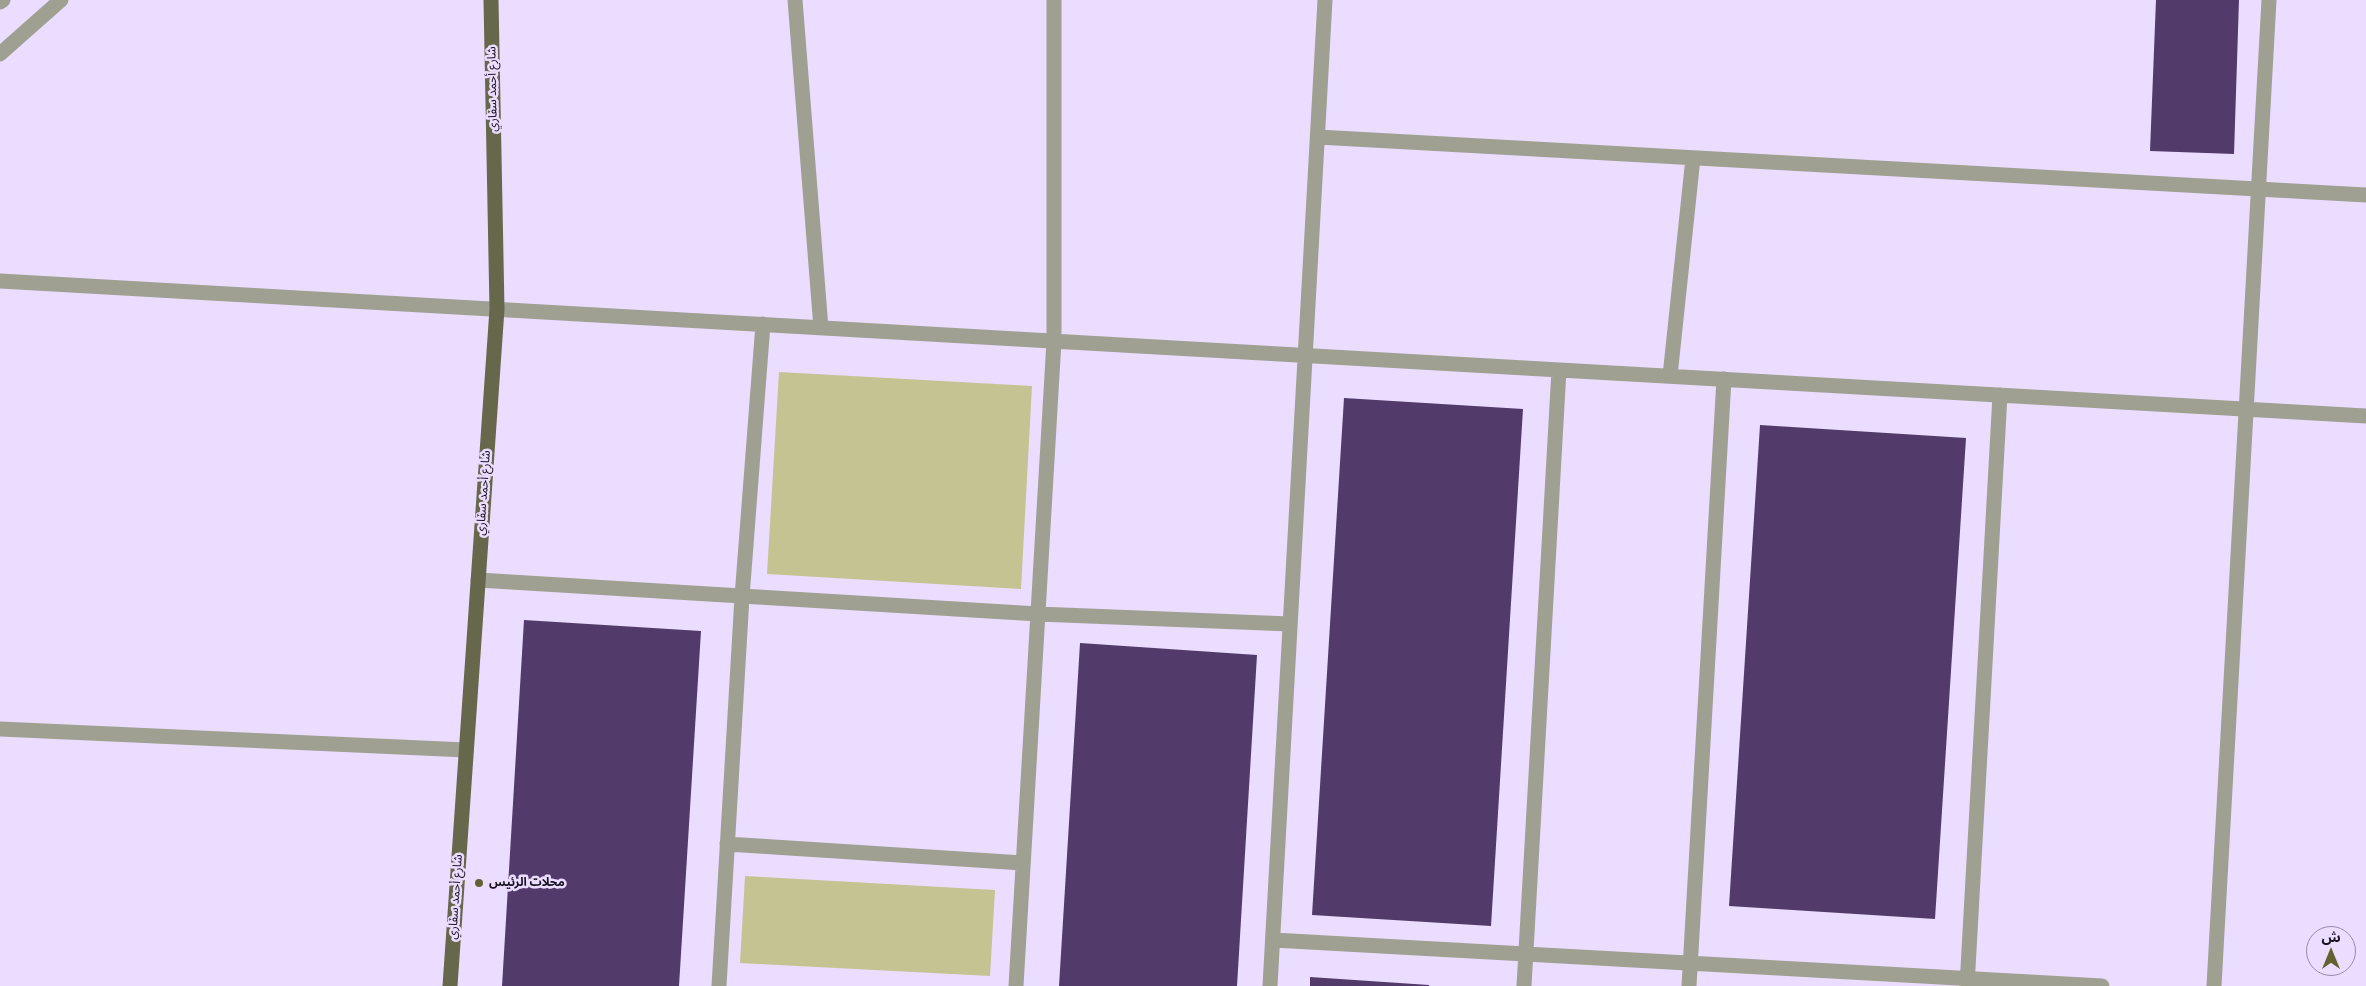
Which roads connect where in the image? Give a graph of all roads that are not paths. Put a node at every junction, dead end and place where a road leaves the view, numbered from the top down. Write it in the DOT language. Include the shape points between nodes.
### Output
graph roads {
  1 [pos="62,0"];
  2 [pos="491,0"];
  3 [pos="795,0"];
  4 [pos="1054,0"];
  5 [pos="1325,0"];
  6 [pos="2269,0"];
  7 [pos="0,54"];
  8 [pos="1318,137"];
  9 [pos="1692,158"];
  10 [pos="2258,189"];
  11 [pos="2366,195"];
  12 [pos="0,281"];
  13 [pos="496,309"];
  14 [pos="763,324"];
  15 [pos="821,328"];
  16 [pos="1054,341"];
  17 [pos="1306,356"];
  18 [pos="1559,370"];
  19 [pos="1670,376"];
  20 [pos="1724,379"];
  21 [pos="2000,395"];
  22 [pos="2246,410"];
  23 [pos="2366,416"];
  24 [pos="478,580"];
  25 [pos="742,597"];
  26 [pos="1038,614"];
  27 [pos="1290,624"];
  28 [pos="0,729"];
  29 [pos="466,750"];
  30 [pos="727,844"];
  31 [pos="1023,863"];
  32 [pos="1272,940"];
  33 [pos="1526,953"];
  34 [pos="1691,963"];
  35 [pos="1967,982"];
  36 [pos="450,986"];
  37 [pos="719,986"];
  38 [pos="1016,986"];
  39 [pos="1270,986"];
  40 [pos="1524,986"];
  41 [pos="1689,986"];
  42 [pos="2102,986"];
  43 [pos="2214,986"];
  1 -- 7 [label="street"];
  2 -- 13 [label="main road, شارع أحمد سفاري"];
  3 -- 15 [label="street"];
  4 -- 16 [label="street"];
  5 -- 8 [label="street"];
  6 -- 10 [label="street"];
  8 -- 9 [label="street"];
  8 -- 17 [label="street"];
  9 -- 10 [label="street"];
  9 -- 19 [label="street"];
  10 -- 11 [label="street"];
  10 -- 22 [label="street"];
  12 -- 13 [label="street"];
  13 -- 14 [label="street"];
  13 -- 24 [label="main road, شارع أحمد سفاري"];
  14 -- 15 [label="street"];
  14 -- 25 [label="street"];
  15 -- 16 [label="street"];
  16 -- 17 [label="street"];
  16 -- 26 [label="street"];
  17 -- 18 [label="street"];
  17 -- 27 [label="street"];
  18 -- 19 [label="street"];
  18 -- 33 [label="street"];
  19 -- 20 [label="street"];
  20 -- 21 [label="street"];
  20 -- 34 [label="street"];
  21 -- 22 [label="street"];
  21 -- 35 [label="street"];
  22 -- 23 [label="street"];
  22 -- 43 [label="street"];
  24 -- 25 [label="street"];
  24 -- 29 [label="main road, شارع أحمد سفاري"];
  25 -- 26 [label="street"];
  25 -- 30 [label="street"];
  26 -- 27 [label="street"];
  26 -- 31 [label="street"];
  27 -- 32 [label="street"];
  28 -- 29 [label="street"];
  29 -- 36 [label="main road, شارع أحمد سفاري"];
  30 -- 31 [label="street"];
  30 -- 37 [label="street"];
  31 -- 38 [label="street"];
  32 -- 33 [label="street"];
  32 -- 39 [label="street"];
  33 -- 34 [label="street"];
  33 -- 40 [label="street"];
  34 -- 35 [label="street"];
  34 -- 41 [label="street"];
  35 -- 42 [label="street"];
}
